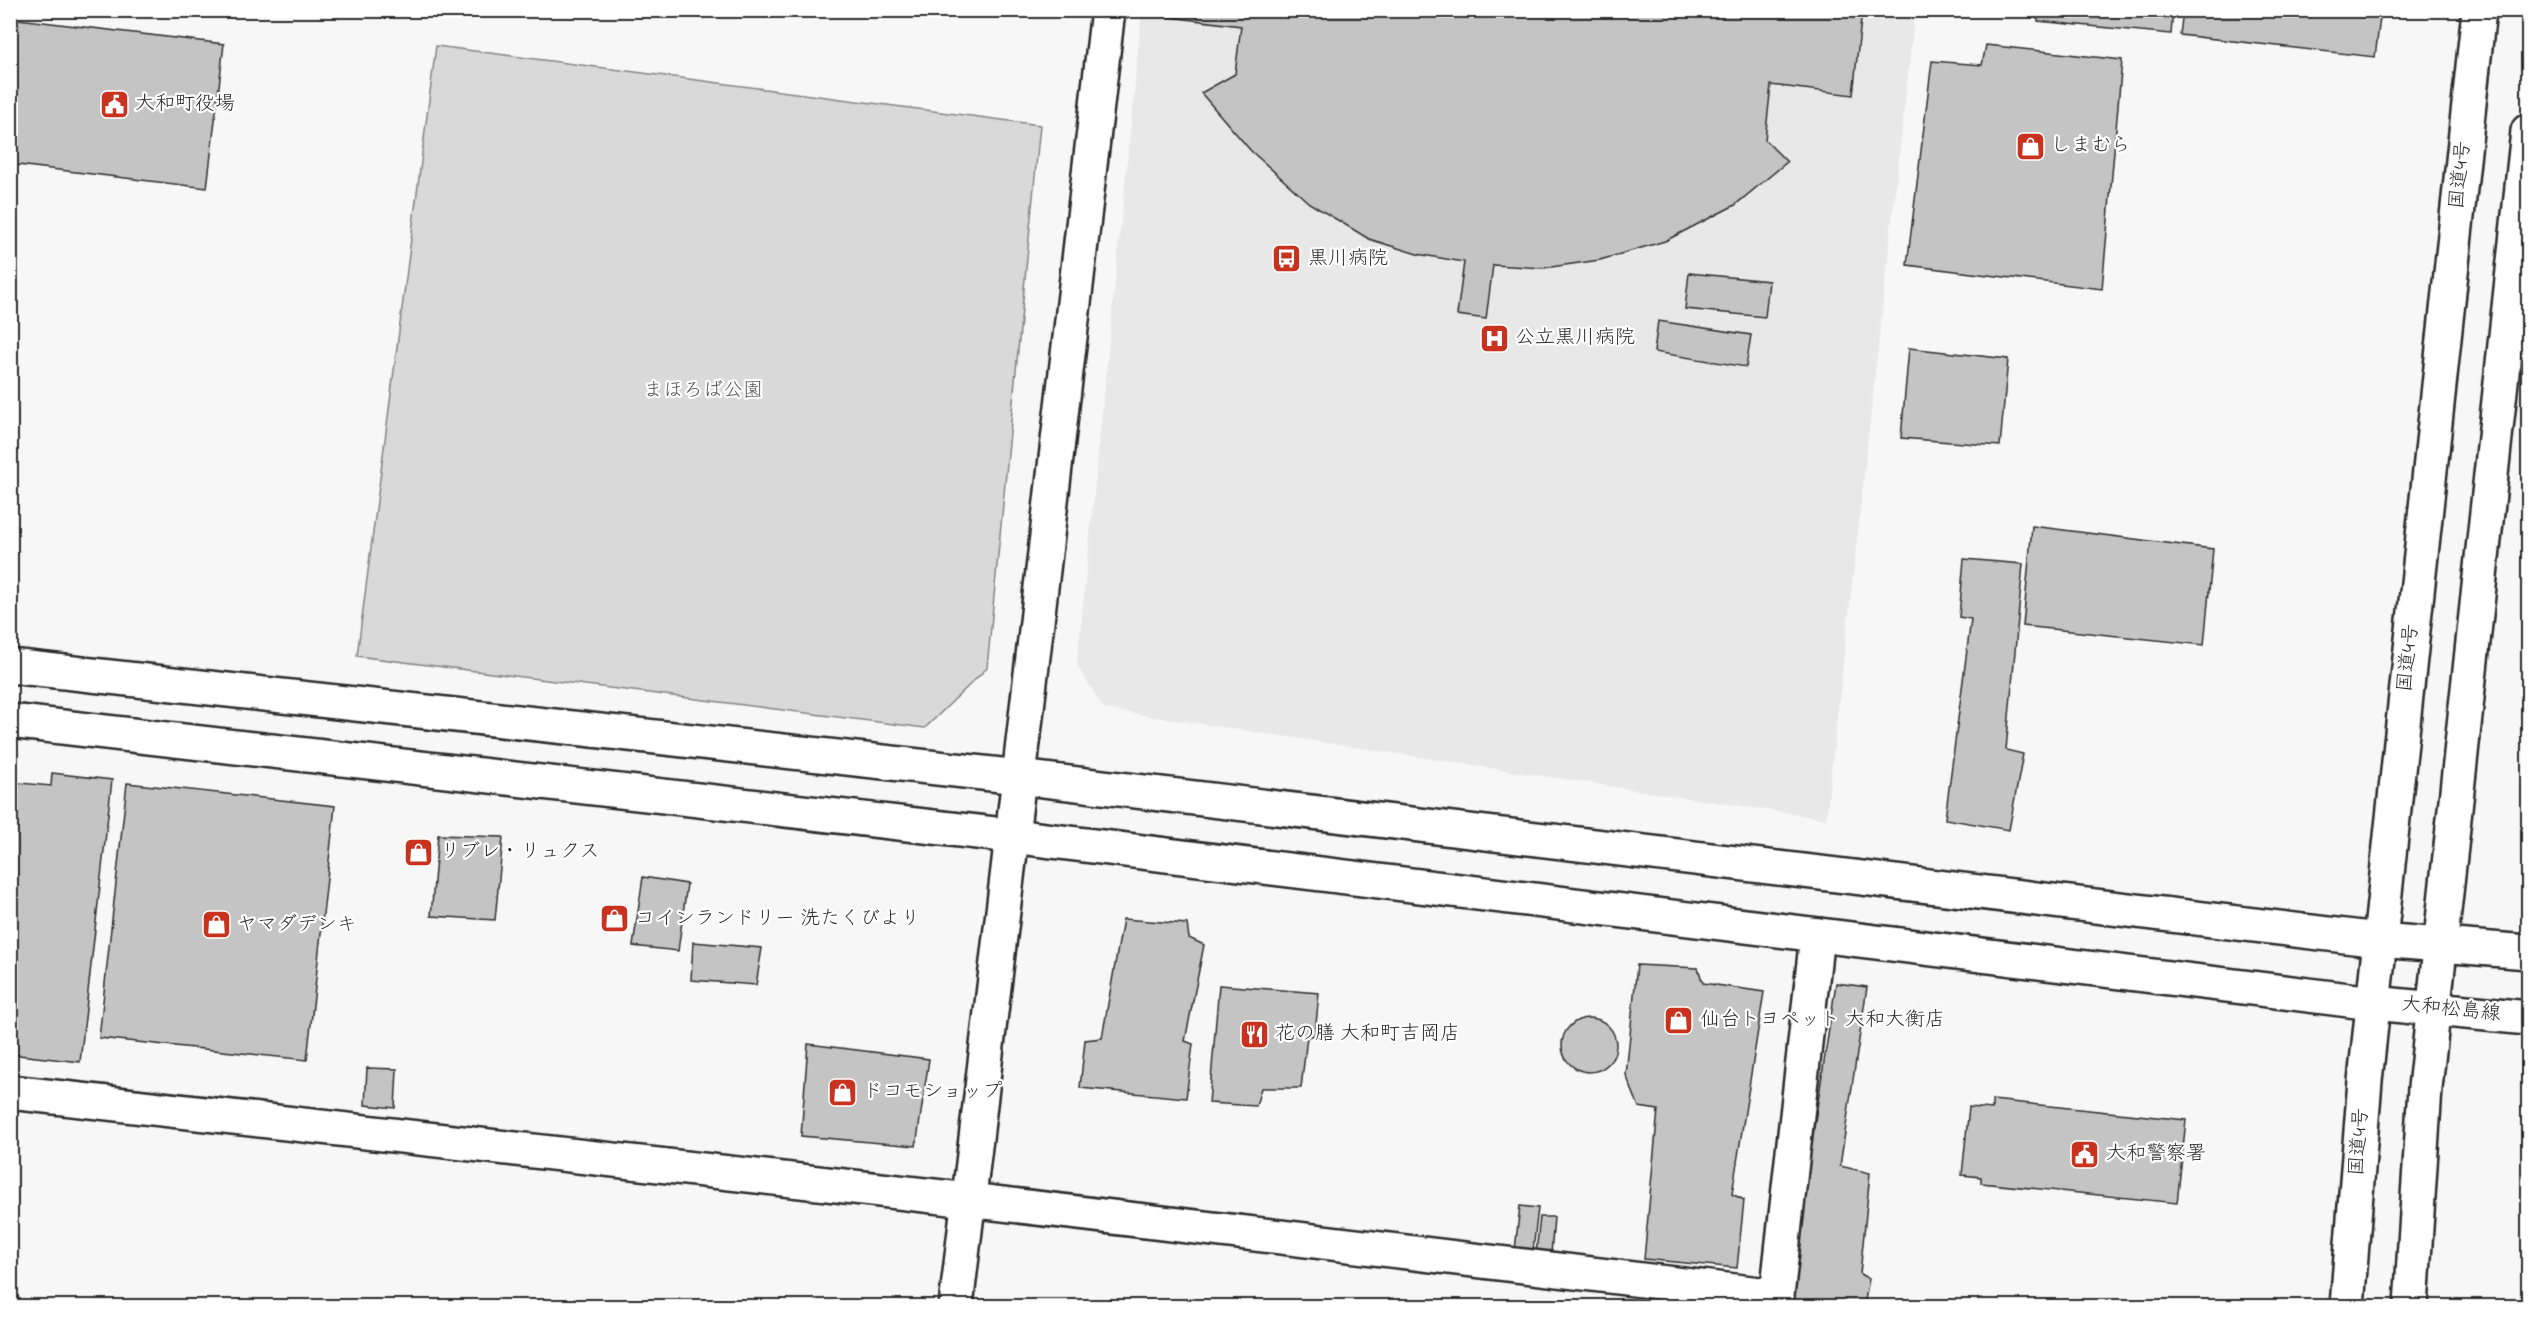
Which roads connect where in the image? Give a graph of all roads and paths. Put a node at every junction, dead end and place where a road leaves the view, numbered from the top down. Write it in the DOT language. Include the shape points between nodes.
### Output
graph roads {
  1 [pos="1108,10"];
  2 [pos="2479,10"];
  3 [pos="2529,131"];
  4 [pos="10,666"];
  5 [pos="10,721"];
  6 [pos="1019,777"];
  7 [pos="1012,836"];
  8 [pos="1817,935"];
  9 [pos="2379,940"];
  10 [pos="2441,945"];
  11 [pos="2529,952"];
  12 [pos="2373,1003"];
  13 [pos="2434,1009"];
  14 [pos="2529,1018"];
  15 [pos="10,1092"];
  16 [pos="969,1200"];
  17 [pos="956,1306"];
  18 [pos="2347,1306"];
  19 [pos="2411,1306"];
  1 -- 6 [label="main road"];
  2 -- 9 [label="main road, 国道4号"];
  3 -- 10 [label="main road"];
  4 -- 6 [label="main road"];
  5 -- 7 [label="main road, 大和松島線"];
  6 -- 7 [label="main road"];
  6 -- 9 [label="main road"];
  7 -- 8 [label="main road, 大和松島線"];
  7 -- 16 [label="main road"];
  8 -- 12 [label="main road, 大和松島線"];
  8 -- 16 [label="main road" via="1777,1296"];
  9 -- 10 [label="main road"];
  9 -- 12 [label="main road, 国道4号"];
  10 -- 11 [label="main road"];
  10 -- 13 [label="main road"];
  12 -- 13 [label="main road, 大和松島線"];
  12 -- 18 [label="main road, 国道4号"];
  13 -- 14 [label="main road, 大和松島線"];
  13 -- 19 [label="main road"];
  15 -- 16 [label="main road"];
  16 -- 17 [label="main road"];
}
